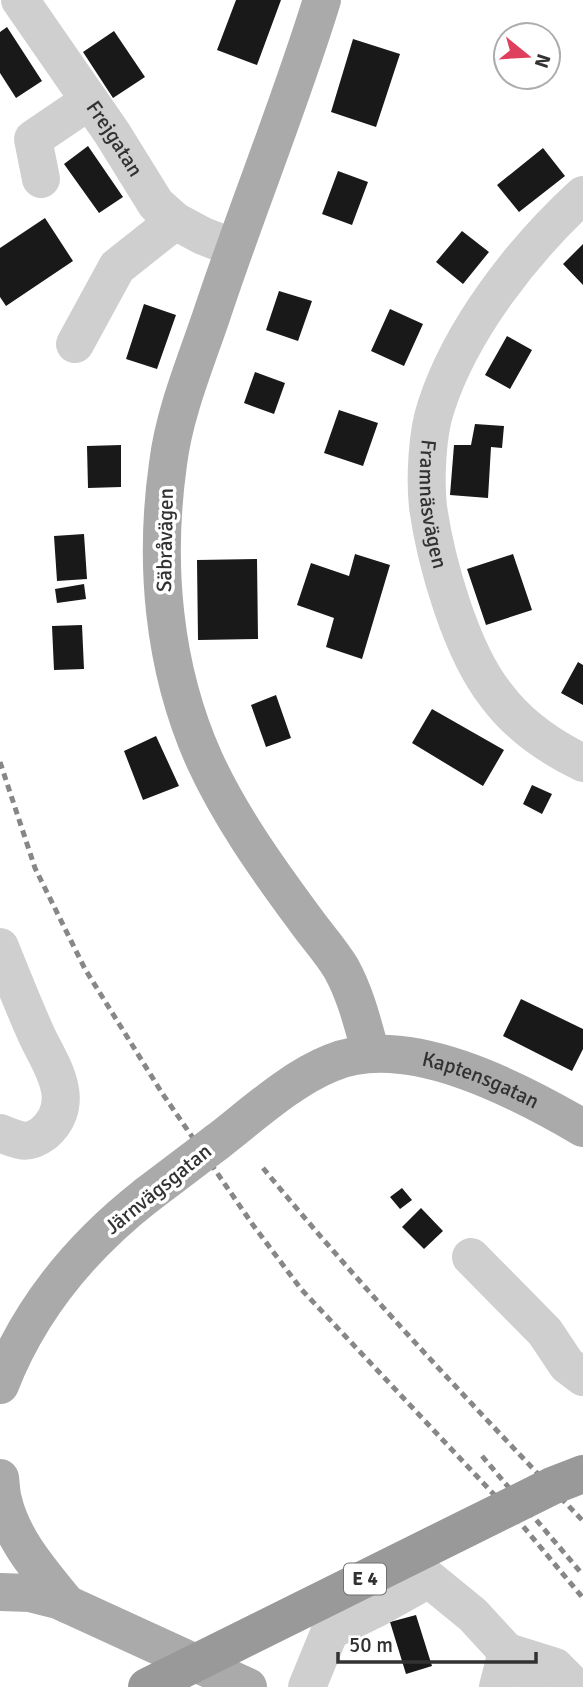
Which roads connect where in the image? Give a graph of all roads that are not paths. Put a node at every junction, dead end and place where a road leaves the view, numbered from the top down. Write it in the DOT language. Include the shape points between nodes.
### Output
graph roads {
  1 [pos="20,0"];
  2 [pos="322,0"];
  3 [pos="89,101"];
  4 [pos="41,179"];
  5 [pos="583,195"];
  6 [pos="175,221"];
  7 [pos="234,248"];
  8 [pos="75,344"];
  9 [pos="583,763"];
  10 [pos="0,947"];
  11 [pos="371,1054"];
  12 [pos="583,1128"];
  13 [pos="0,1132"];
  14 [pos="471,1256"];
  15 [pos="583,1377"];
  16 [pos="0,1385"];
  17 [pos="583,1474"];
  18 [pos="0,1478"];
  19 [pos="0,1592"];
  20 [pos="67,1604"];
  21 [pos="503,1670"];
  22 [pos="147,1687"];
  23 [pos="248,1687"];
  24 [pos="307,1687"];
  25 [pos="547,1687"];
  26 [pos="575,1687"];
  1 -- 3 [label="street, Frejgatan"];
  2 -- 7 [label="main road, Säbråvägen"];
  3 -- 4 [label="street" via="33,139"];
  3 -- 6 [label="street, Frejgatan" via="156,204"];
  5 -- 9 [label="street, Framnäsvägen" via="498,290 446,378 428,447 428,505 456,615 477,666 517,719"];
  6 -- 7 [label="street, Frejgatan"];
  6 -- 8 [label="street" via="117,267"];
  7 -- 11 [label="main road, Säbråvägen" via="182,401 168,461 161,527 166,620 186,711 204,758 260,856 340,968"];
  10 -- 13 [label="street" via="55,1074 61,1104 51,1128 37,1138 21,1142"];
  11 -- 12 [label="main road, Kaptensgatan" via="420,1059 479,1075"];
  11 -- 16 [label="main road, Järnvägsgatan, bridge" via="334,1062 295,1083 103,1232 44,1302"];
  14 -- 15 [label="street" via="545,1332 567,1365"];
  17 -- 22 [label="highway, E 4, bridge"];
  18 -- 20 [label="main road" via="10,1522"];
  19 -- 20 [label="main road" via="30,1593"];
  20 -- 23 [label="main road"];
  21 -- 24 [label="street" via="473,1615 429,1579 330,1631"];
  21 -- 25 [label="street"];
  21 -- 26 [label="street" via="555,1667"];
}
